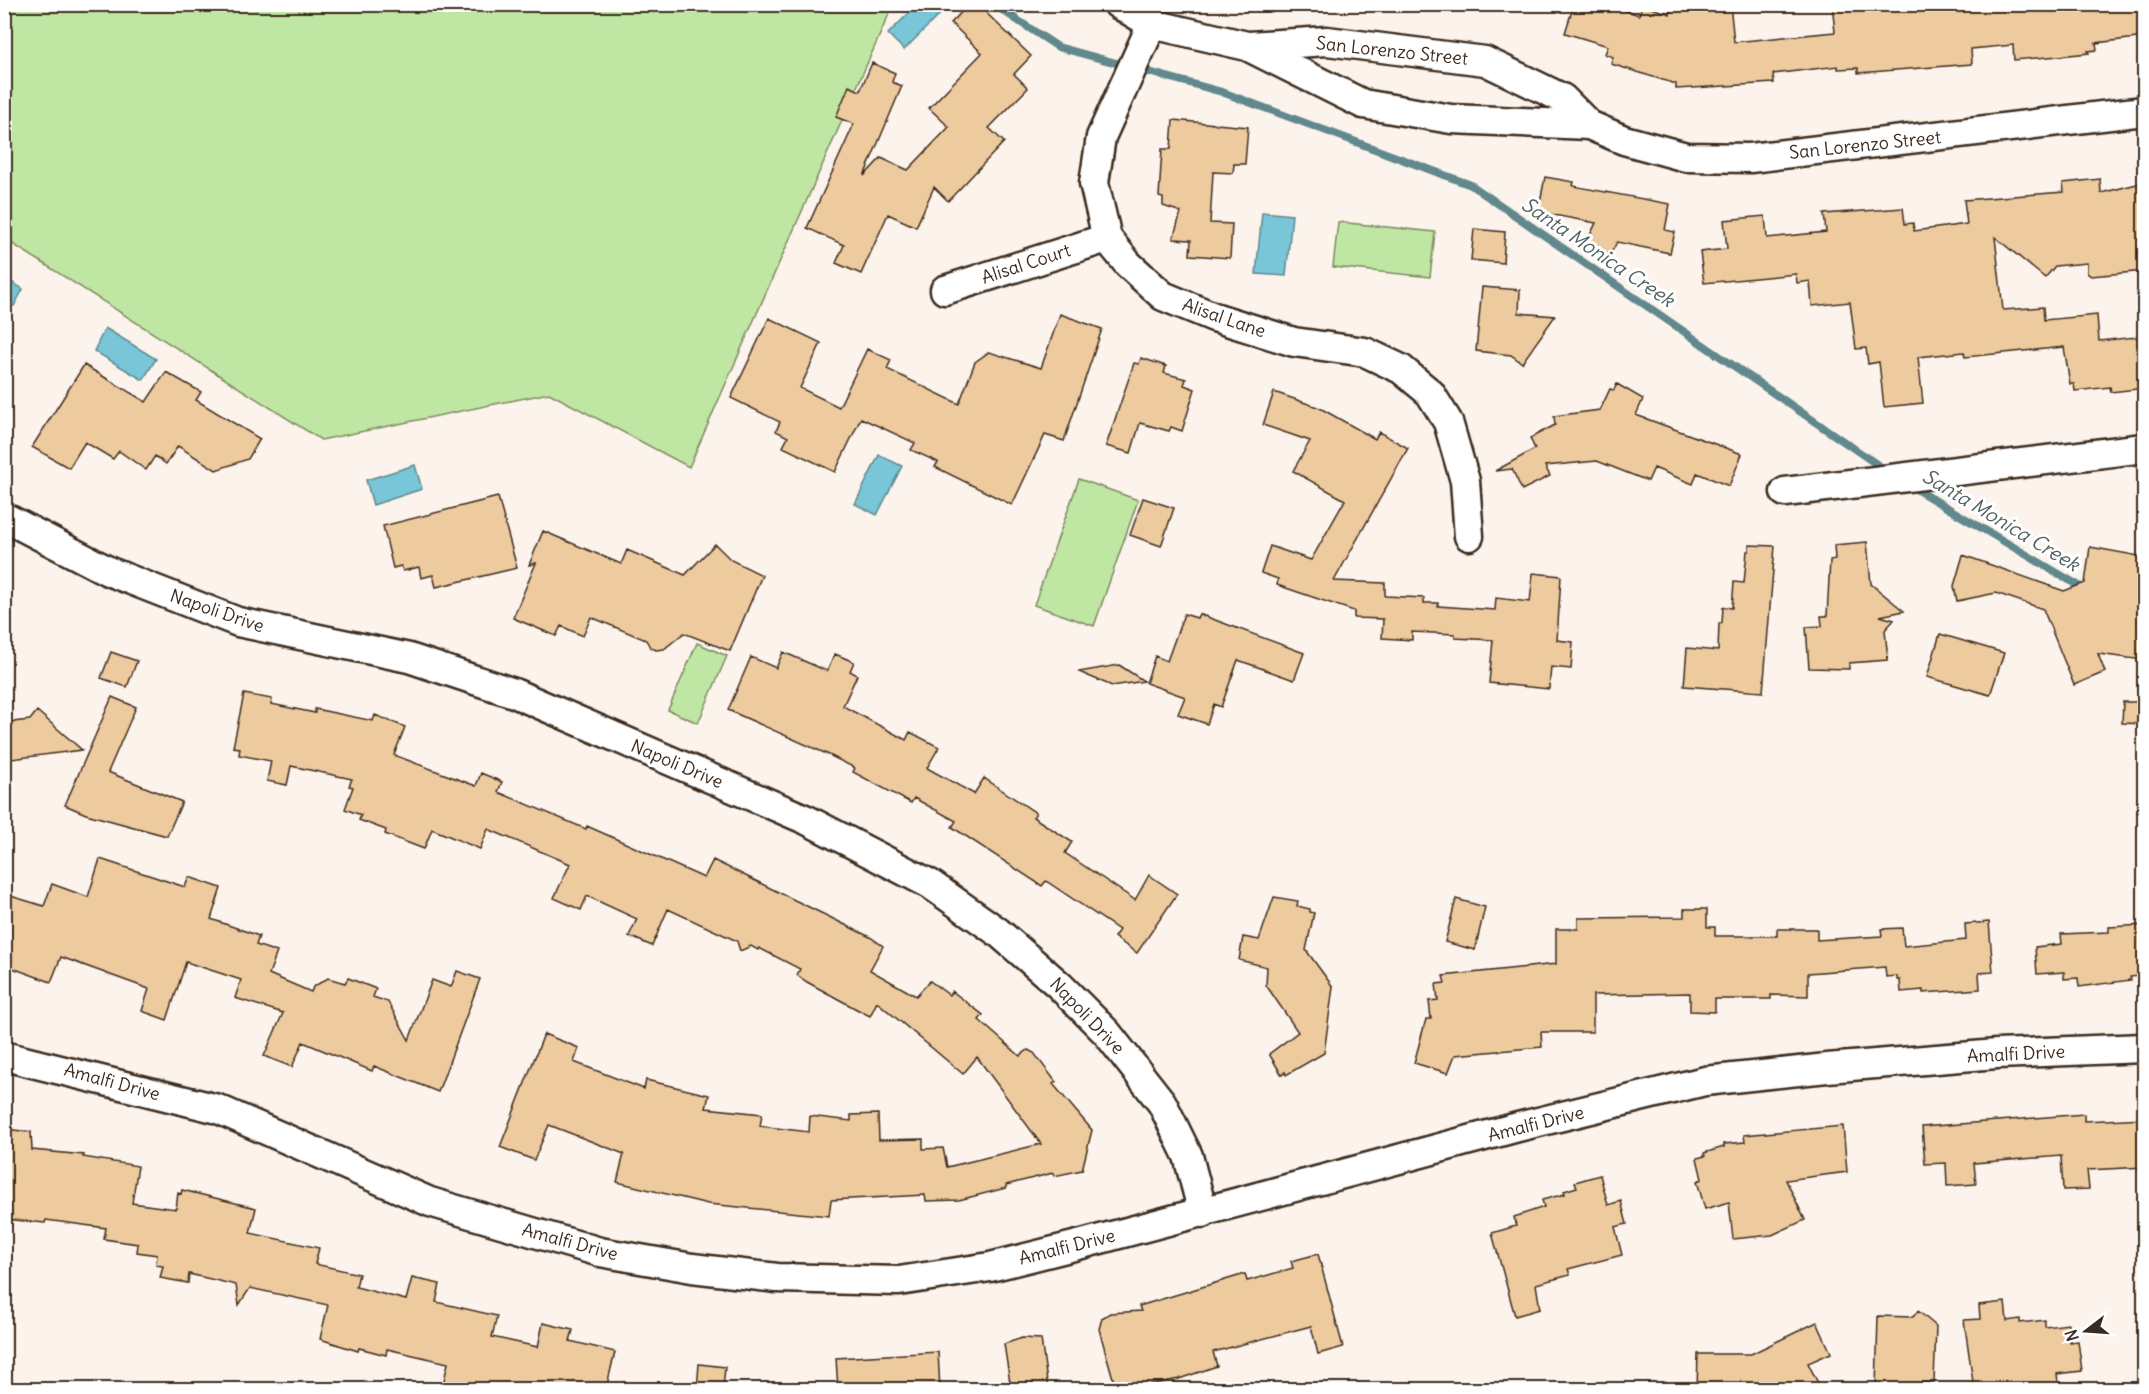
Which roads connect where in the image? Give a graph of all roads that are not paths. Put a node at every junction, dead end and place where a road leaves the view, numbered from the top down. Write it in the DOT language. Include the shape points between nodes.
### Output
graph roads {
  1 [pos="1118,4"];
  2 [pos="1152,24"];
  3 [pos="1247,46"];
  4 [pos="2145,111"];
  5 [pos="1589,125"];
  6 [pos="1107,238"];
  7 [pos="945,290"];
  8 [pos="2145,448"];
  9 [pos="1785,492"];
  10 [pos="4,517"];
  11 [pos="1469,536"];
  12 [pos="2145,1048"];
  13 [pos="4,1056"];
  14 [pos="1203,1213"];
  1 -- 2 [label="street, San Lorenzo Street"];
  2 -- 3 [label="street, San Lorenzo Street"];
  2 -- 6 [label="street, Alisal Lane" via="1101,137 1094,183"];
  3 -- 5 [label="street, San Lorenzo Street" via="1363,104 1451,119"];
  3 -- 5 [label="street, San Lorenzo Street" via="1327,41 1485,61 1562,98"];
  4 -- 5 [label="street, San Lorenzo Street" via="1750,158 1686,157 1624,140"];
  6 -- 7 [label="street, Alisal Court"];
  6 -- 11 [label="street, Alisal Lane" via="1163,296 1294,342 1365,352 1408,375 1430,393 1448,422 1465,481"];
  8 -- 9 [label="street"];
  10 -- 14 [label="street, Napoli Drive" via="108,571 238,622 409,658 514,693 807,820 930,884 998,932 1107,1033 1162,1103 1188,1156"];
  12 -- 14 [label="street, Amalfi Drive" via="1997,1054 1705,1081 1518,1127"];
  13 -- 14 [label="street, Amalfi Drive" via="218,1109 430,1202 600,1252 692,1268 777,1278 899,1281 990,1267"];
}
